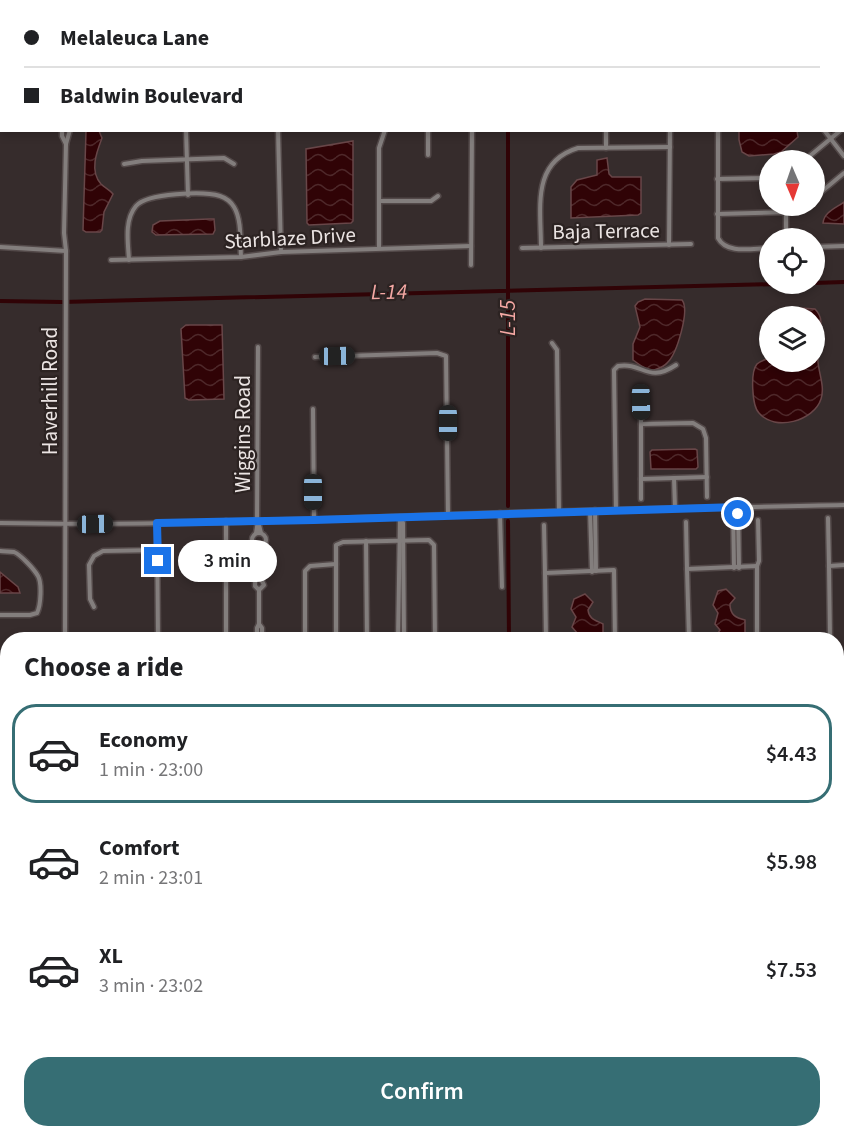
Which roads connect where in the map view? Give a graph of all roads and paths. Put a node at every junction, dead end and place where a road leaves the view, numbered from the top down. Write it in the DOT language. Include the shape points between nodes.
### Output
graph roads {
  1 [pos="62,132"];
  2 [pos="69,132"];
  3 [pos="186,132"];
  4 [pos="278,132"];
  5 [pos="384,132"];
  6 [pos="428,132"];
  7 [pos="472,132"];
  8 [pos="606,132"];
  9 [pos="670,132"];
  10 [pos="718,132"];
  11 [pos="825,132"];
  12 [pos="839,132"];
  13 [pos="830,140"];
  14 [pos="66,144"];
  15 [pos="670,147"];
  16 [pos="606,148"];
  17 [pos="818,150"];
  18 [pos="428,154"];
  19 [pos="844,156"];
  20 [pos="187,159"];
  21 [pos="124,164"];
  22 [pos="234,164"];
  23 [pos="844,173"];
  24 [pos="759,178"];
  25 [pos="717,179"];
  26 [pos="825,189"];
  27 [pos="188,195"];
  28 [pos="438,196"];
  29 [pos="380,201"];
  30 [pos="759,213"];
  31 [pos="717,214"];
  32 [pos="691,244"];
  33 [pos="669,245"];
  34 [pos="471,246"];
  35 [pos="844,246"];
  36 [pos="0,247"];
  37 [pos="825,247"];
  38 [pos="379,248"];
  39 [pos="522,248"];
  40 [pos="541,248"];
  41 [pos="759,248"];
  42 [pos="66,251"];
  43 [pos="281,252"];
  44 [pos="241,257"];
  45 [pos="111,260"];
  46 [pos="129,260"];
  47 [pos="471,265"];
  48 [pos="552,343"];
  49 [pos="258,347"];
  50 [pos="315,357"];
  51 [pos="676,366"];
  52 [pos="641,402"];
  53 [pos="313,409"];
  54 [pos="641,424"];
  55 [pos="707,477"];
  56 [pos="674,478"];
  57 [pos="641,479"];
  58 [pos="707,497"];
  59 [pos="641,499"];
  60 [pos="844,505"];
  61 [pos="736,507"];
  62 [pos="675,508"];
  63 [pos="616,510"];
  64 [pos="592,511"];
  65 [pos="559,512"];
  66 [pos="500,513"];
  67 [pos="448,515"];
  68 [pos="400,517"];
  69 [pos="828,518"];
  70 [pos="314,520"];
  71 [pos="758,520"];
  72 [pos="226,521"];
  73 [pos="258,521"];
  74 [pos="686,522"];
  75 [pos="157,523"];
  76 [pos="0,524"];
  77 [pos="66,525"];
  78 [pos="544,525"];
  79 [pos="259,533"];
  80 [pos="401,539"];
  81 [pos="366,541"];
  82 [pos="256,546"];
  83 [pos="261,546"];
  84 [pos="158,550"];
  85 [pos="0,551"];
  86 [pos="336,564"];
  87 [pos="844,565"];
  88 [pos="757,566"];
  89 [pos="829,566"];
  90 [pos="736,568"];
  91 [pos="687,569"];
  92 [pos="594,572"];
  93 [pos="545,573"];
  94 [pos="502,587"];
  95 [pos="259,590"];
  96 [pos="401,591"];
  97 [pos="94,607"];
  98 [pos="0,615"];
  99 [pos="259,624"];
  100 [pos="65,632"];
  101 [pos="158,632"];
  102 [pos="226,632"];
  103 [pos="256,632"];
  104 [pos="262,632"];
  105 [pos="305,632"];
  106 [pos="336,632"];
  107 [pos="367,632"];
  108 [pos="398,632"];
  109 [pos="404,632"];
  110 [pos="435,632"];
  111 [pos="546,632"];
  112 [pos="615,632"];
  113 [pos="689,632"];
  114 [pos="757,632"];
  115 [pos="830,632"];
  1 -- 14 [label="street, Haverhill Road"];
  2 -- 14 [label="street, Haverhill Road"];
  3 -- 20 [label="street"];
  4 -- 43 [label="street"];
  5 -- 29 [label="street" via="379,148"];
  6 -- 18 [label="street"];
  7 -- 34 [label="street"];
  8 -- 16 [label="street"];
  9 -- 15 [label="street"];
  10 -- 25 [label="street"];
  11 -- 13 [label="street"];
  12 -- 13 [label="street"];
  13 -- 17 [label="street"];
  13 -- 19 [label="street"];
  14 -- 42 [label="street, Haverhill Road"];
  15 -- 16 [label="street"];
  15 -- 33 [label="street"];
  16 -- 40 [label="street" via="565,152 550,166 541,195"];
  20 -- 21 [label="street"];
  20 -- 22 [label="street" via="224,158"];
  20 -- 27 [label="street"];
  23 -- 26 [label="street"];
  24 -- 25 [label="street"];
  25 -- 31 [label="street"];
  27 -- 44 [label="street" via="229,200 238,217"];
  27 -- 46 [label="street" via="156,197 137,204 128,222"];
  28 -- 29 [label="street" via="430,201"];
  29 -- 38 [label="street"];
  30 -- 31 [label="street"];
  31 -- 41 [label="street" via="717,236 725,247"];
  32 -- 33 [label="street, Baja Terrace"];
  33 -- 40 [label="street, Baja Terrace"];
  34 -- 38 [label="street, Starblaze Drive"];
  34 -- 47 [label="street"];
  35 -- 37 [label="street"];
  36 -- 42 [label="street"];
  38 -- 43 [label="street, Starblaze Drive"];
  39 -- 40 [label="street, Baja Terrace"];
  42 -- 77 [label="street, Haverhill Road"];
  43 -- 44 [label="street, Starblaze Drive"];
  44 -- 46 [label="street, Starblaze Drive"];
  45 -- 46 [label="street, Starblaze Drive"];
  48 -- 65 [label="street" via="557,350"];
  49 -- 73 [label="street, Wiggins Road"];
  50 -- 67 [label="street" via="437,353 446,356"];
  51 -- 63 [label="street" via="663,373 627,365 614,370"];
  52 -- 54 [label="street"];
  53 -- 70 [label="street"];
  54 -- 55 [label="street" via="687,423 704,429"];
  54 -- 57 [label="street"];
  55 -- 56 [label="street"];
  55 -- 58 [label="street"];
  56 -- 57 [label="street"];
  56 -- 62 [label="street"];
  57 -- 59 [label="street"];
  60 -- 61 [label="street"];
  61 -- 62 [label="street"];
  61 -- 90 [label="street"];
  62 -- 63 [label="street"];
  63 -- 64 [label="street"];
  64 -- 65 [label="street"];
  64 -- 92 [label="street"];
  65 -- 66 [label="street"];
  66 -- 67 [label="street"];
  66 -- 94 [label="street"];
  67 -- 68 [label="street"];
  68 -- 70 [label="street"];
  68 -- 80 [label="street"];
  69 -- 89 [label="street"];
  70 -- 73 [label="street"];
  71 -- 88 [label="street"];
  72 -- 73 [label="street"];
  72 -- 75 [label="street"];
  72 -- 102 [label="street"];
  73 -- 79 [label="street, Wiggins Road"];
  74 -- 91 [label="street"];
  75 -- 77 [label="street"];
  75 -- 84 [label="street"];
  76 -- 77 [label="street"];
  77 -- 100 [label="street, Haverhill Road"];
  78 -- 93 [label="street"];
  79 -- 82 [label="street" via="252,541"];
  79 -- 83 [label="street" via="266,540"];
  80 -- 81 [label="street"];
  80 -- 96 [label="street"];
  80 -- 110 [label="street" via="429,540 434,545"];
  81 -- 86 [label="street" via="338,543"];
  81 -- 107 [label="street"];
  82 -- 83 [label="street"];
  82 -- 95 [label="street" via="255,586"];
  83 -- 95 [label="street" via="264,585"];
  84 -- 97 [label="street" via="103,551 94,556 89,565 90,599"];
  84 -- 101 [label="street"];
  85 -- 98 [label="street" via="17,554 39,580 37,613"];
  86 -- 105 [label="street" via="305,570"];
  86 -- 106 [label="street"];
  87 -- 89 [label="street"];
  88 -- 90 [label="street"];
  88 -- 114 [label="street"];
  89 -- 115 [label="street"];
  90 -- 91 [label="street"];
  91 -- 113 [label="street"];
  92 -- 93 [label="street"];
  92 -- 112 [label="street" via="614,570"];
  93 -- 111 [label="street"];
  95 -- 99 [label="street"];
  96 -- 108 [label="street"];
  96 -- 109 [label="street"];
  99 -- 103 [label="street"];
  99 -- 104 [label="street"];
}
